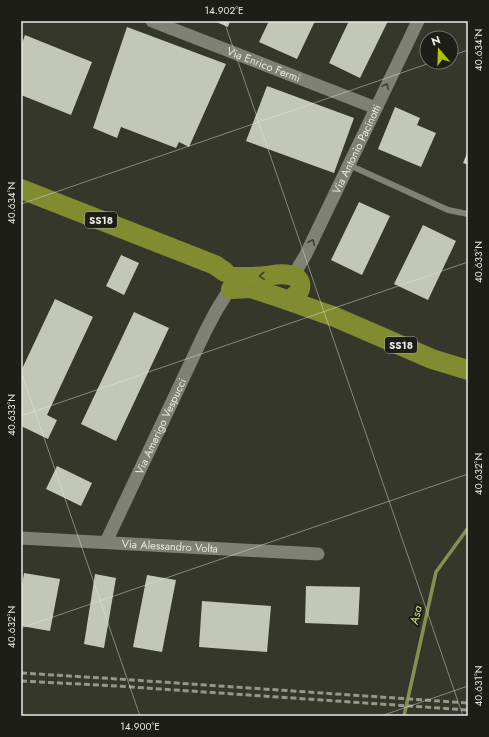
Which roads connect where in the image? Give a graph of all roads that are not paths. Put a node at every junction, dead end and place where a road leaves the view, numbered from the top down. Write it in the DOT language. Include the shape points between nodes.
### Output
graph roads {
  1 [pos="152,21"];
  2 [pos="418,21"];
  3 [pos="376,108"];
  4 [pos="349,165"];
  5 [pos="21,189"];
  6 [pos="468,214"];
  7 [pos="226,284"];
  8 [pos="294,288"];
  9 [pos="468,370"];
  10 [pos="21,538"];
  11 [pos="106,542"];
  12 [pos="318,554"];
  1 -- 3 [label="street, Via Enrico Fermi"];
  3 -- 2 [label="street, Via Antonio Pacinotti, one-way"];
  3 -- 4 [label="street, Via Antonio Pacinotti"];
  4 -- 6 [label="lane" via="448,210"];
  8 -- 4 [label="street, Via Antonio Pacinotti, one-way" via="305,256"];
  5 -- 7 [label="main road, SS18" via="215,266"];
  7 -- 8 [label="main road, SS18" via="251,288"];
  7 -- 11 [label="street, Via Amerigo Vespucci" via="216,312"];
  8 -- 9 [label="main road, SS18" via="335,317 432,359"];
  10 -- 11 [label="street, Via Alessandro Volta"];
  11 -- 12 [label="street, Via Alessandro Volta"];
}
